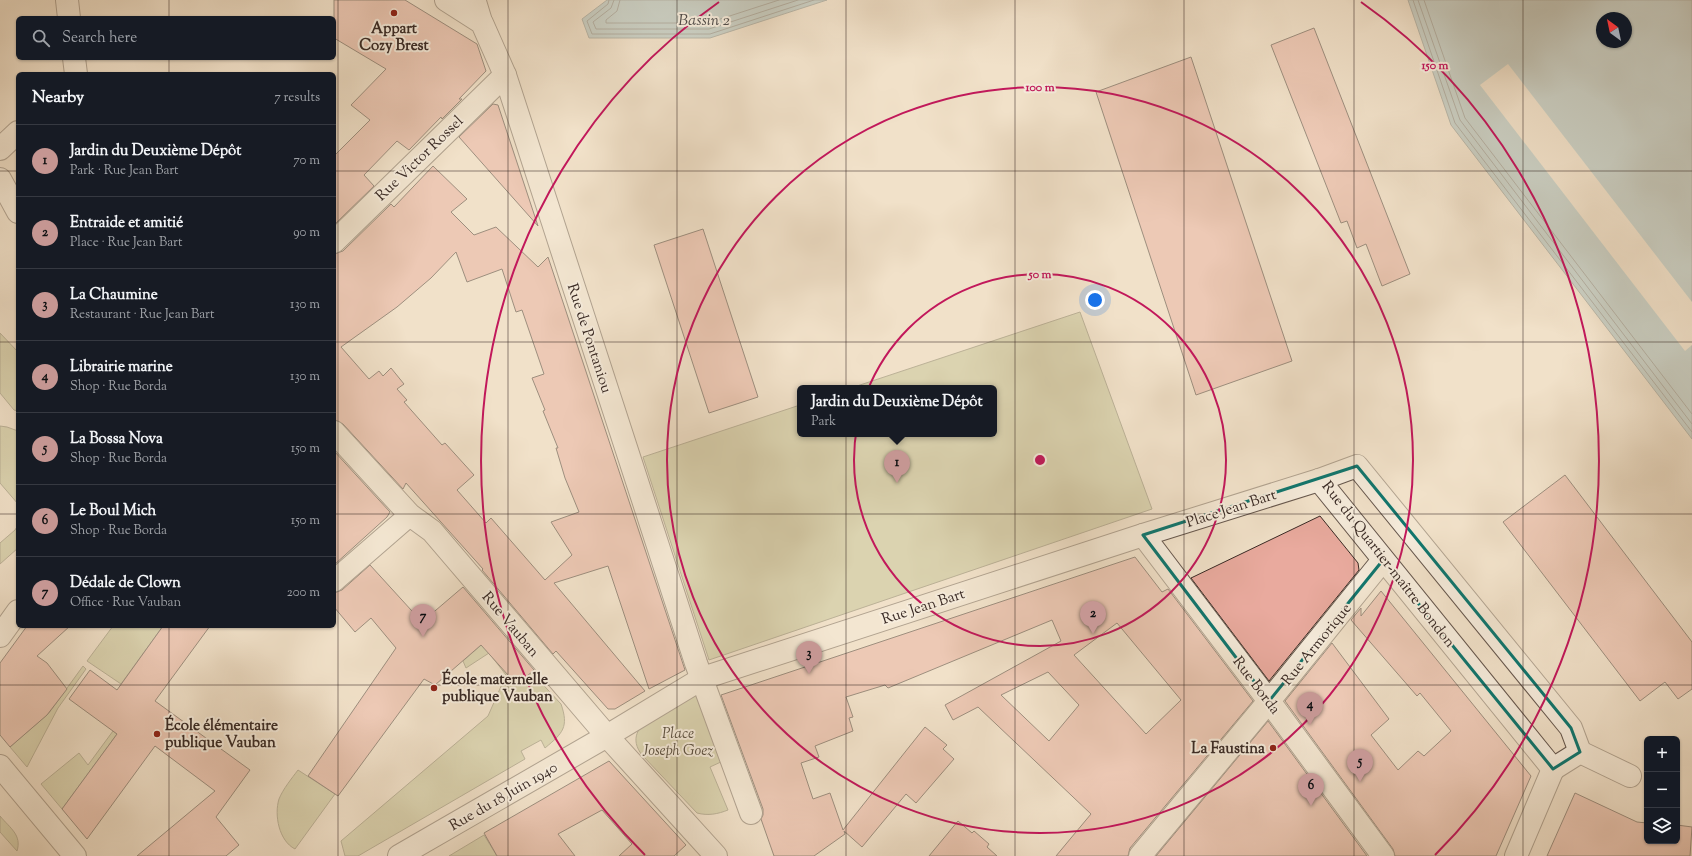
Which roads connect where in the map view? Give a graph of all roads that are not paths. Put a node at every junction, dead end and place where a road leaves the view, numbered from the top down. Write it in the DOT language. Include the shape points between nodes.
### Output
graph roads {
  1 [pos="67,0"];
  2 [pos="446,0"];
  3 [pos="474,0"];
  4 [pos="69,16"];
  5 [pos="482,23"];
  6 [pos="74,60"];
  7 [pos="76,72"];
  8 [pos="505,75"];
  9 [pos="16,134"];
  10 [pos="0,149"];
  11 [pos="0,179"];
  12 [pos="16,208"];
  13 [pos="336,240"];
  14 [pos="336,434"];
  15 [pos="1319,480"];
  16 [pos="410,514"];
  17 [pos="1143,535"];
  18 [pos="1383,560"];
  19 [pos="336,579"];
  20 [pos="16,614"];
  21 [pos="0,636"];
  22 [pos="703,678"];
  23 [pos="1269,701"];
  24 [pos="606,736"];
  25 [pos="1580,752"];
  26 [pos="0,766"];
  27 [pos="1553,769"];
  28 [pos="1630,776"];
  29 [pos="751,812"];
  30 [pos="711,854"];
  31 [pos="75,856"];
  32 [pos="399,856"];
  33 [pos="1140,856"];
  34 [pos="1383,856"];
  35 [pos="1516,856"];
  1 -- 4 [label="street"];
  2 -- 5 [label="street"];
  3 -- 5 [label="street, Rue de Pontaniou"];
  5 -- 8 [label="street, Rue de Pontaniou"];
  6 -- 7 [label="street"];
  8 -- 13 [label="street, Rue Victor Rossel"];
  8 -- 22 [label="street, Rue de Pontaniou"];
  9 -- 10 [label="street"];
  11 -- 12 [label="street"];
  14 -- 16 [label="street, Rue Vauban"];
  15 -- 17 [label="street, Place Jean Bart"];
  15 -- 18 [label="street, Rue du Quartier-maître Bondon"];
  15 -- 25 [label="street, Rue du Quartier-maître Bondon" via="1357,466 1571,728"];
  16 -- 19 [label="street"];
  16 -- 24 [label="street, Rue Vauban" via="432,531"];
  17 -- 22 [label="street, Rue Jean Bart"];
  17 -- 23 [label="street, Rue Borda"];
  18 -- 23 [label="street, Rue Armorique"];
  18 -- 27 [label="street, Rue du Quartier-maître Bondon"];
  20 -- 21 [label="street"];
  22 -- 24 [label="street"];
  22 -- 29 [label="street"];
  23 -- 33 [label="street, Rue Armorique"];
  23 -- 34 [label="street, Rue Borda"];
  24 -- 30 [label="street, Rue Vauban"];
  24 -- 32 [label="street, Rue du 18 Juin 1940"];
  25 -- 27 [label="street"];
  25 -- 28 [label="street"];
  26 -- 31 [label="street"];
  27 -- 35 [label="street"];
}
